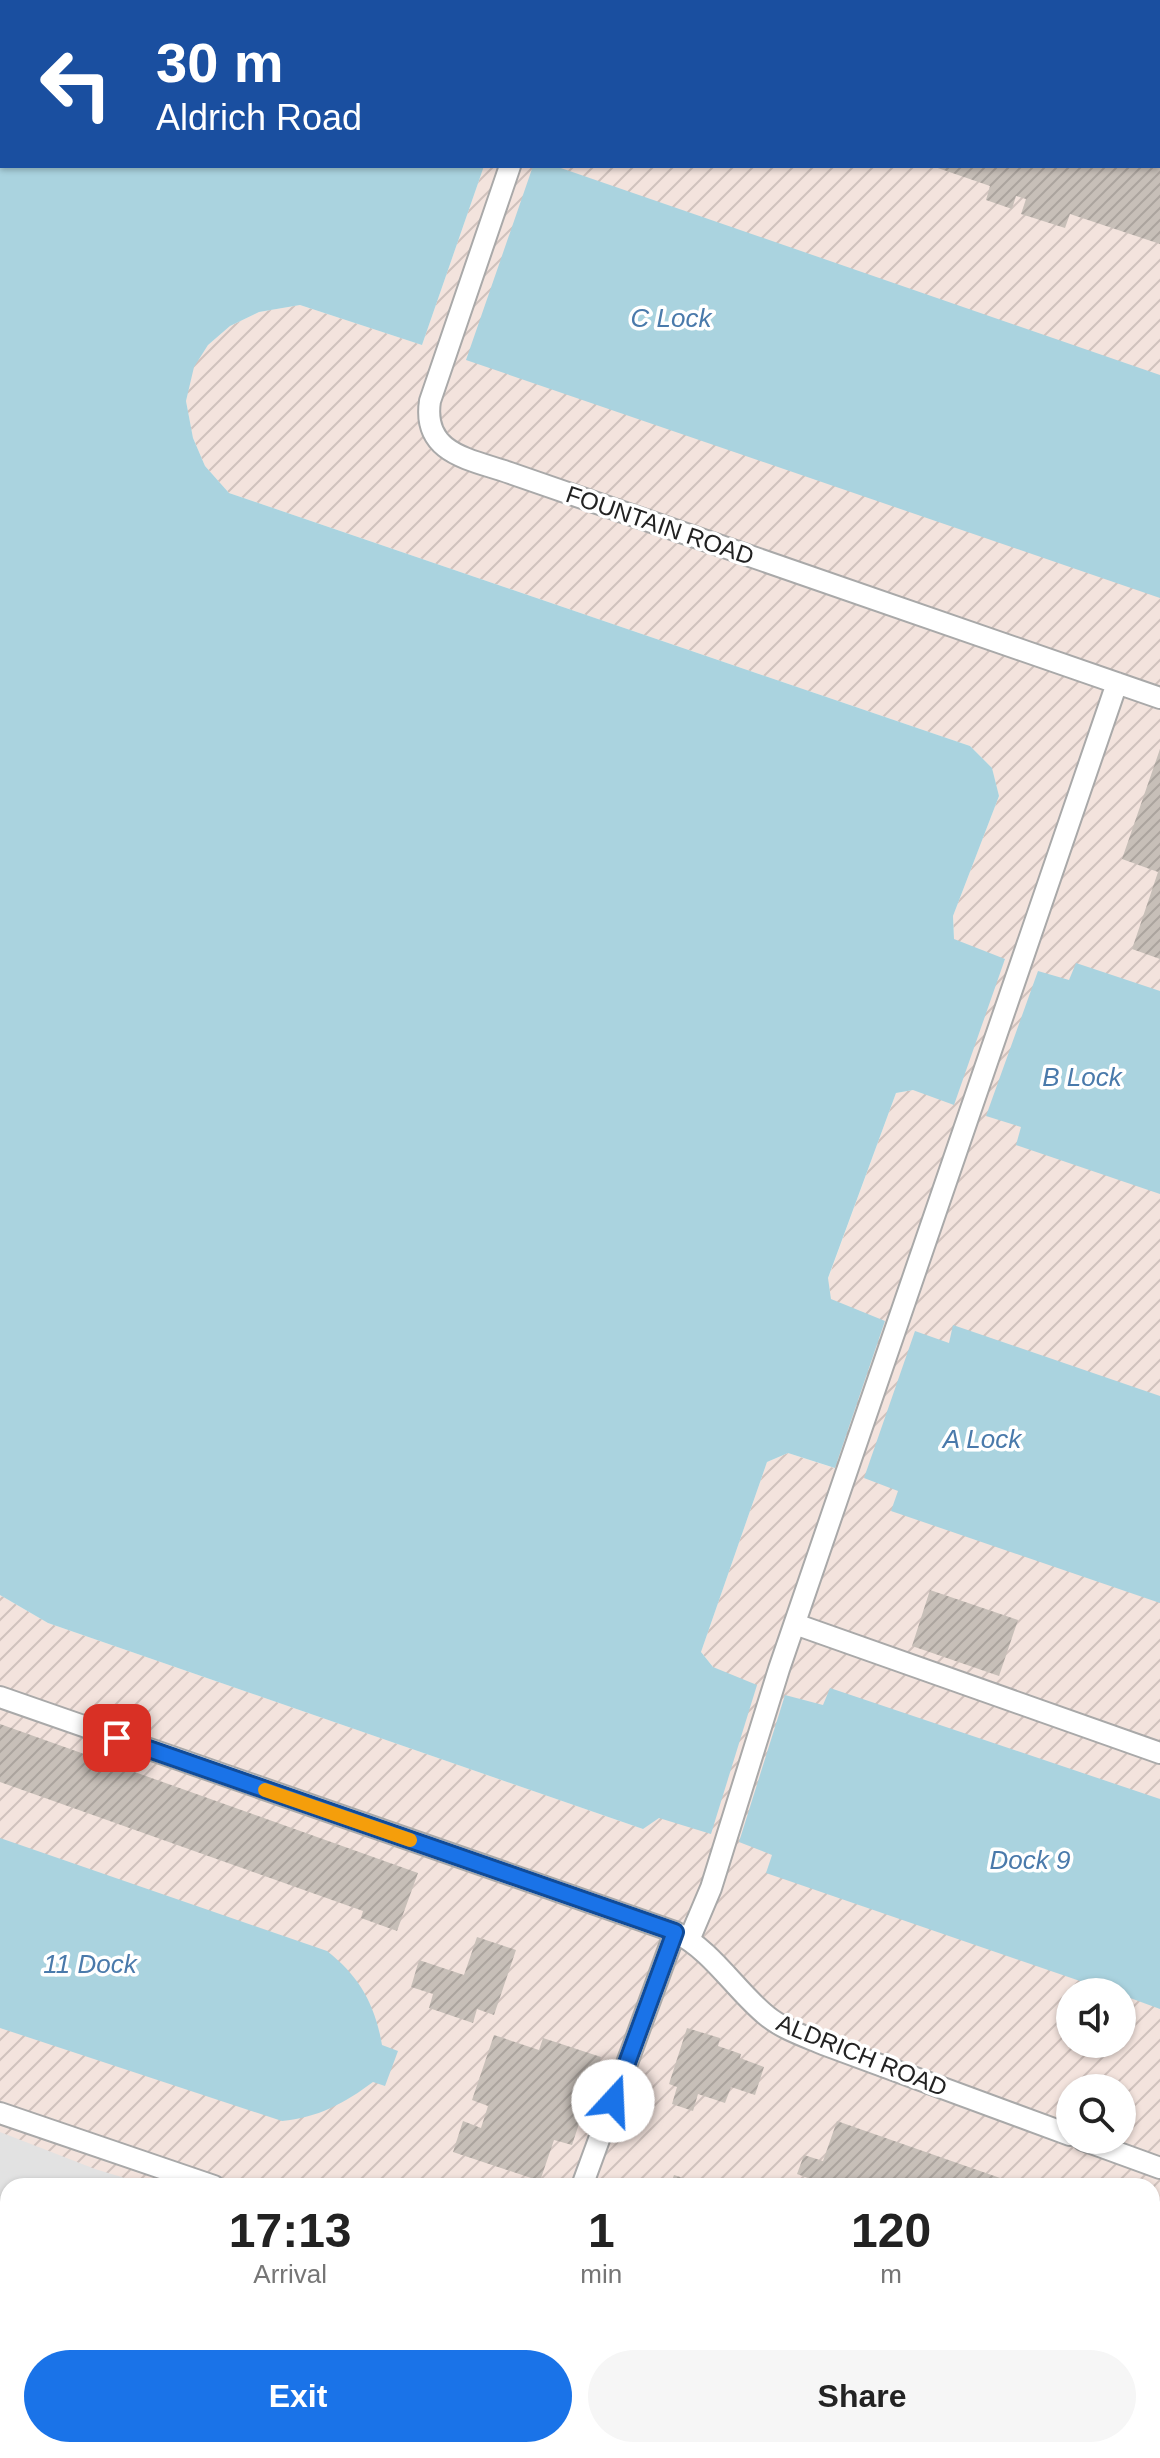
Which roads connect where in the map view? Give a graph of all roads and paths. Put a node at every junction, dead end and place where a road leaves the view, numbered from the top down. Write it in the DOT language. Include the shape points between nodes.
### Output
graph roads {
  1 [pos="509,168"];
  2 [pos="1117,683"];
  3 [pos="1160,698"];
  4 [pos="795,1624"];
  5 [pos="0,1697"];
  6 [pos="1160,1753"];
  7 [pos="682,1936"];
  8 [pos="0,2113"];
  9 [pos="1056,2130"];
  10 [pos="1122,2154"];
  11 [pos="1160,2168"];
  12 [pos="191,2178"];
  13 [pos="585,2178"];
  1 -- 2 [label="lane, FOUNTAIN ROAD" via="430,401 428,421 435,438 451,451 510,473"];
  2 -- 3 [label="lane, FOUNTAIN ROAD"];
  2 -- 4 [label="lane"];
  4 -- 6 [label="lane"];
  4 -- 7 [label="lane" via="705,1905"];
  5 -- 7 [label="lane, ALDRICH ROAD"];
  7 -- 9 [label="lane, ALDRICH ROAD" via="784,2027"];
  7 -- 13 [label="lane"];
  8 -- 12 [label="lane"];
  10 -- 11 [label="lane"];
}
